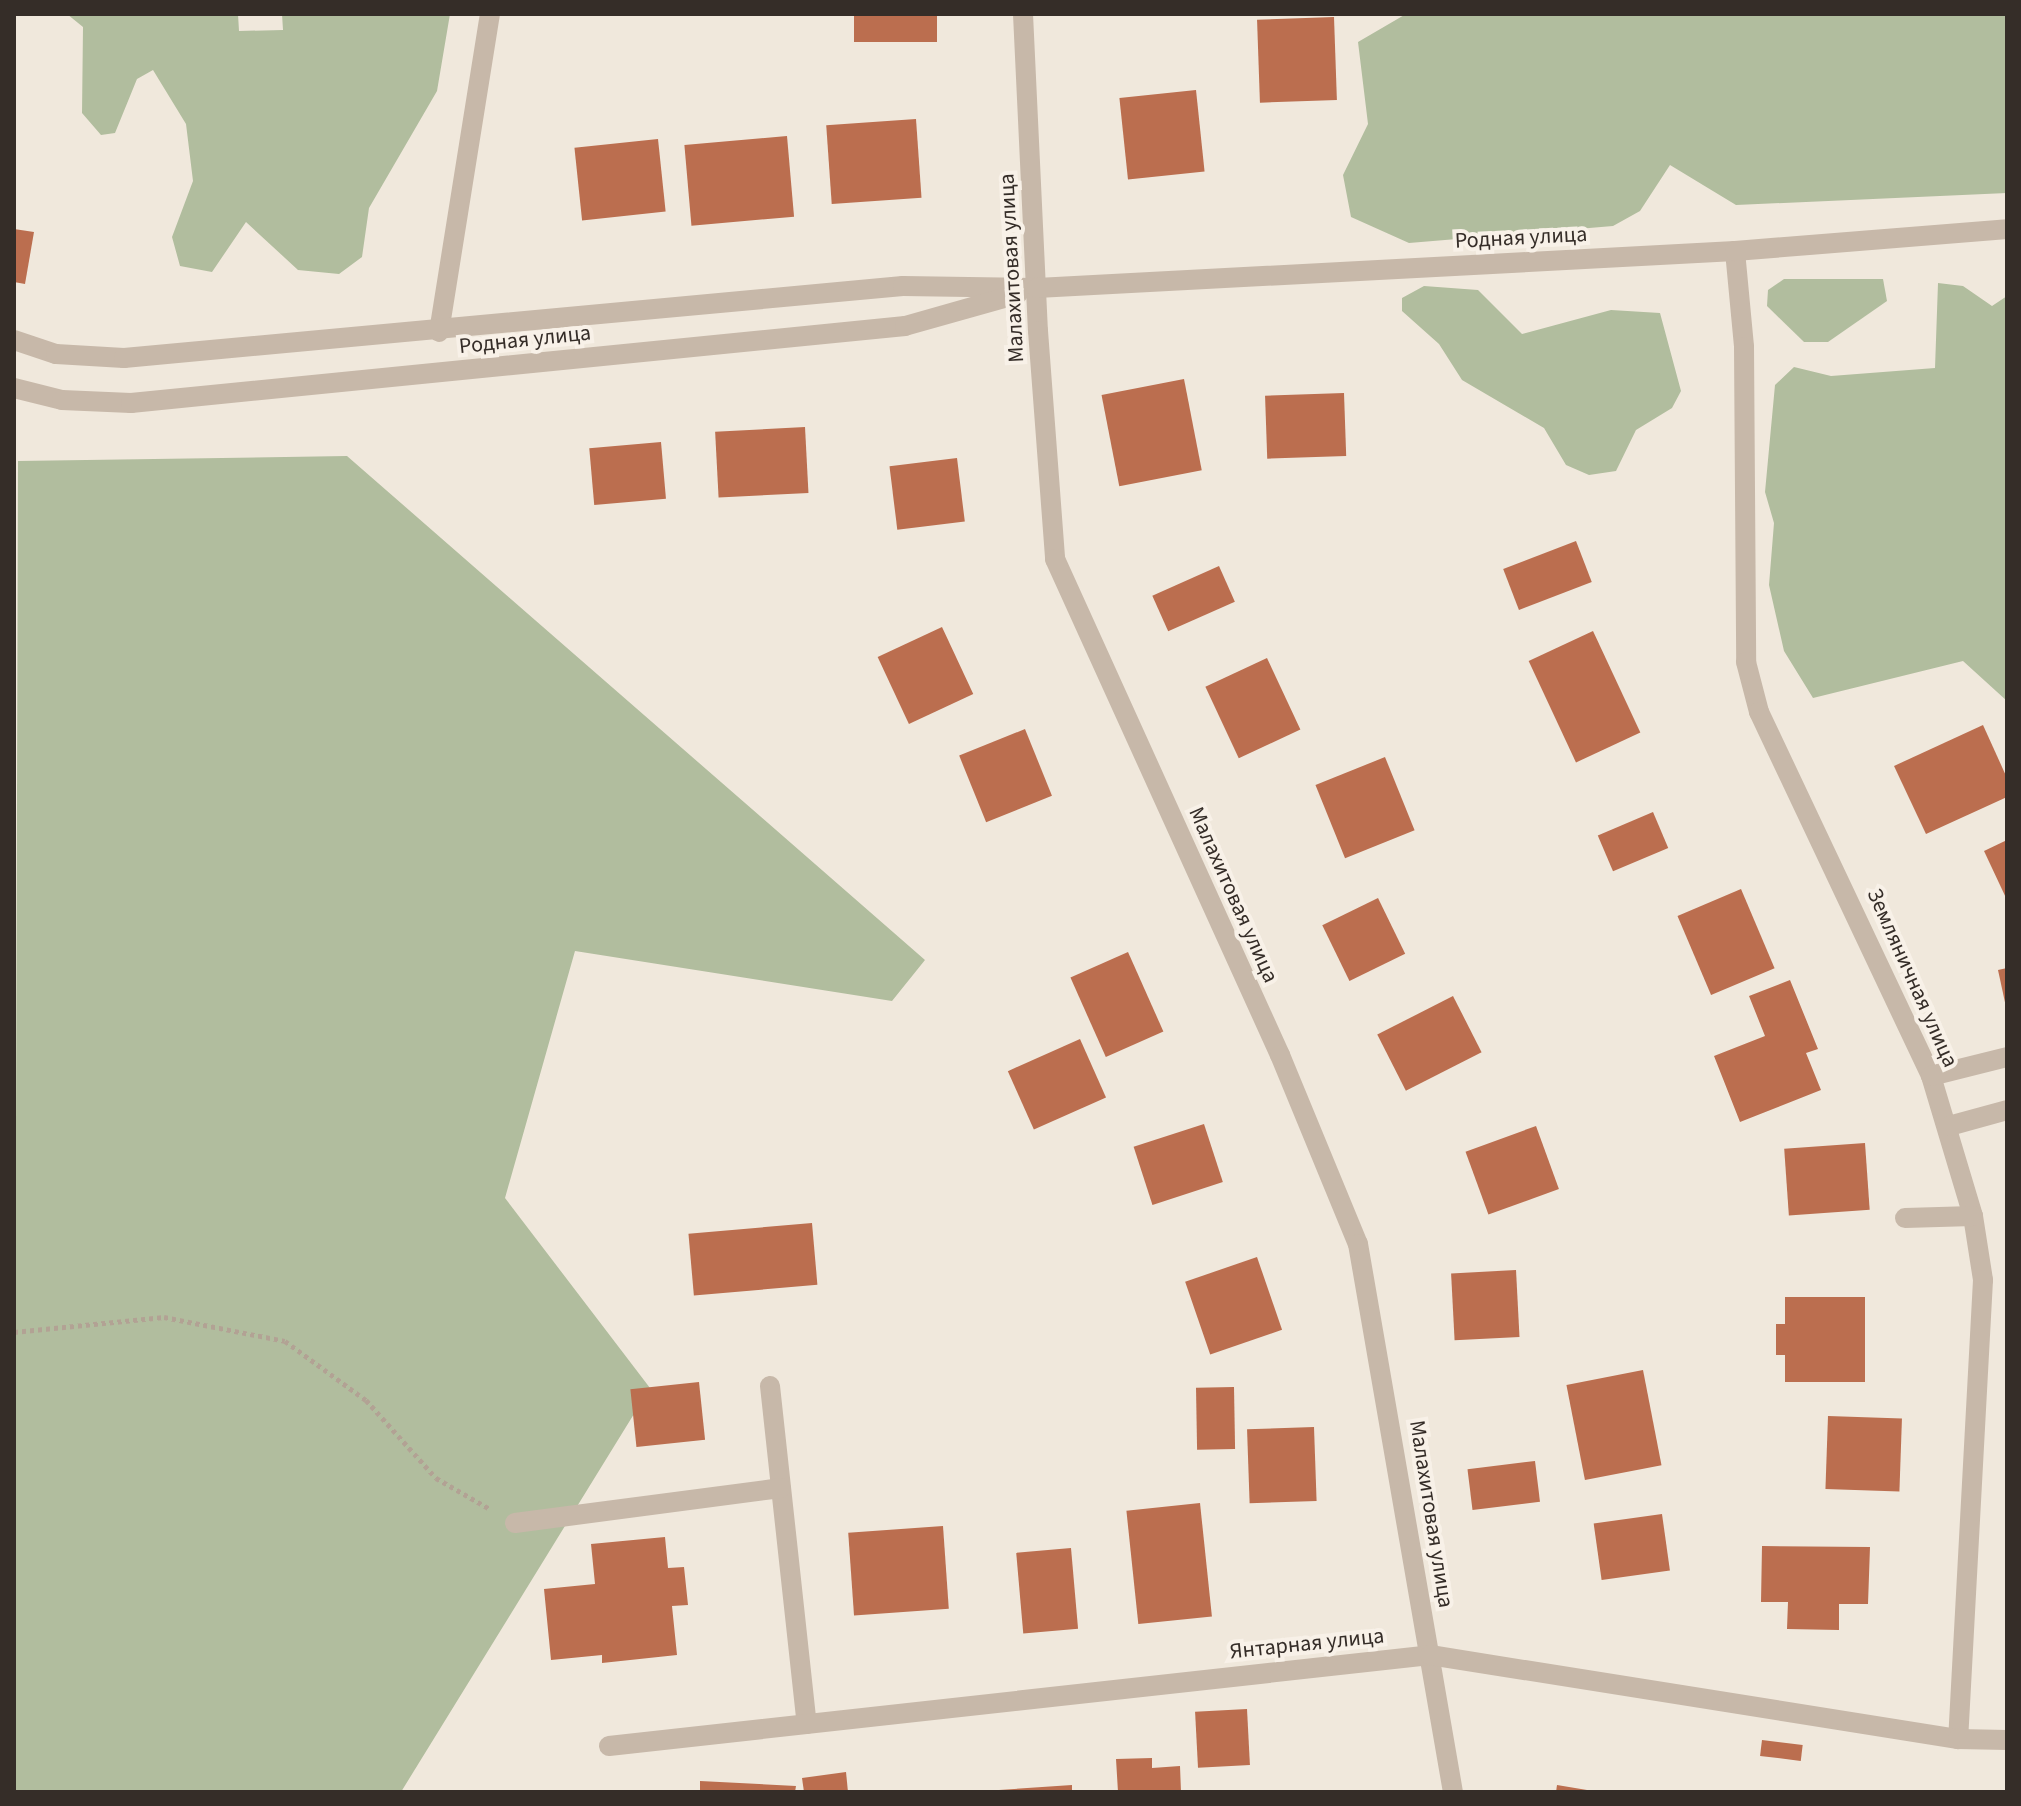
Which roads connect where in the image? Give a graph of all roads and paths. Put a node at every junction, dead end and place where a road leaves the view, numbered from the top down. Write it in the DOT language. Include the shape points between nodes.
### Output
graph roads {
  1 [pos="490,14"];
  2 [pos="1023,14"];
  3 [pos="2007,229"];
  4 [pos="1735,251"];
  5 [pos="1037,288"];
  6 [pos="439,332"];
  7 [pos="14,340"];
  8 [pos="14,388"];
  9 [pos="2007,1057"];
  10 [pos="1931,1076"];
  11 [pos="2007,1110"];
  12 [pos="1949,1126"];
  13 [pos="1973,1216"];
  14 [pos="1905,1218"];
  15 [pos="14,1332"];
  16 [pos="770,1386"];
  17 [pos="781,1488"];
  18 [pos="515,1523"];
  19 [pos="1430,1655"];
  20 [pos="807,1724"];
  21 [pos="1958,1739"];
  22 [pos="2007,1740"];
  23 [pos="609,1746"];
  24 [pos="1453,1792"];
  1 -- 6 [label="street"];
  2 -- 5 [label="street, Малахитовая улица"];
  3 -- 4 [label="street, Родная улица"];
  4 -- 5 [label="street, Родная улица"];
  4 -- 10 [label="street, Земляничная улица" via="1744,347 1746,662 1759,712"];
  5 -- 6 [label="street, Родная улица" via="903,286"];
  5 -- 8 [label="street, Родная улица" via="905,326 131,403 62,400"];
  5 -- 19 [label="street, Малахитовая улица" via="1055,559 1280,1055 1358,1244"];
  6 -- 7 [label="street, Родная улица" via="124,358 56,354"];
  9 -- 10 [label="street"];
  10 -- 12 [label="street, Земляничная улица"];
  11 -- 12 [label="street"];
  12 -- 13 [label="street, Земляничная улица"];
  13 -- 14 [label="street"];
  13 -- 21 [label="street, Земляничная улица" via="1983,1280"];
  15 -- 18 [label="path" via="164,1317 285,1341 366,1400 436,1478"];
  16 -- 17 [label="street"];
  17 -- 18 [label="street"];
  17 -- 20 [label="street"];
  19 -- 20 [label="street, Янтарная улица"];
  19 -- 21 [label="street, Янтарная улица"];
  19 -- 24 [label="street, Малахитовая улица"];
  20 -- 23 [label="street, Янтарная улица"];
  21 -- 22 [label="street, Янтарная улица"];
}
